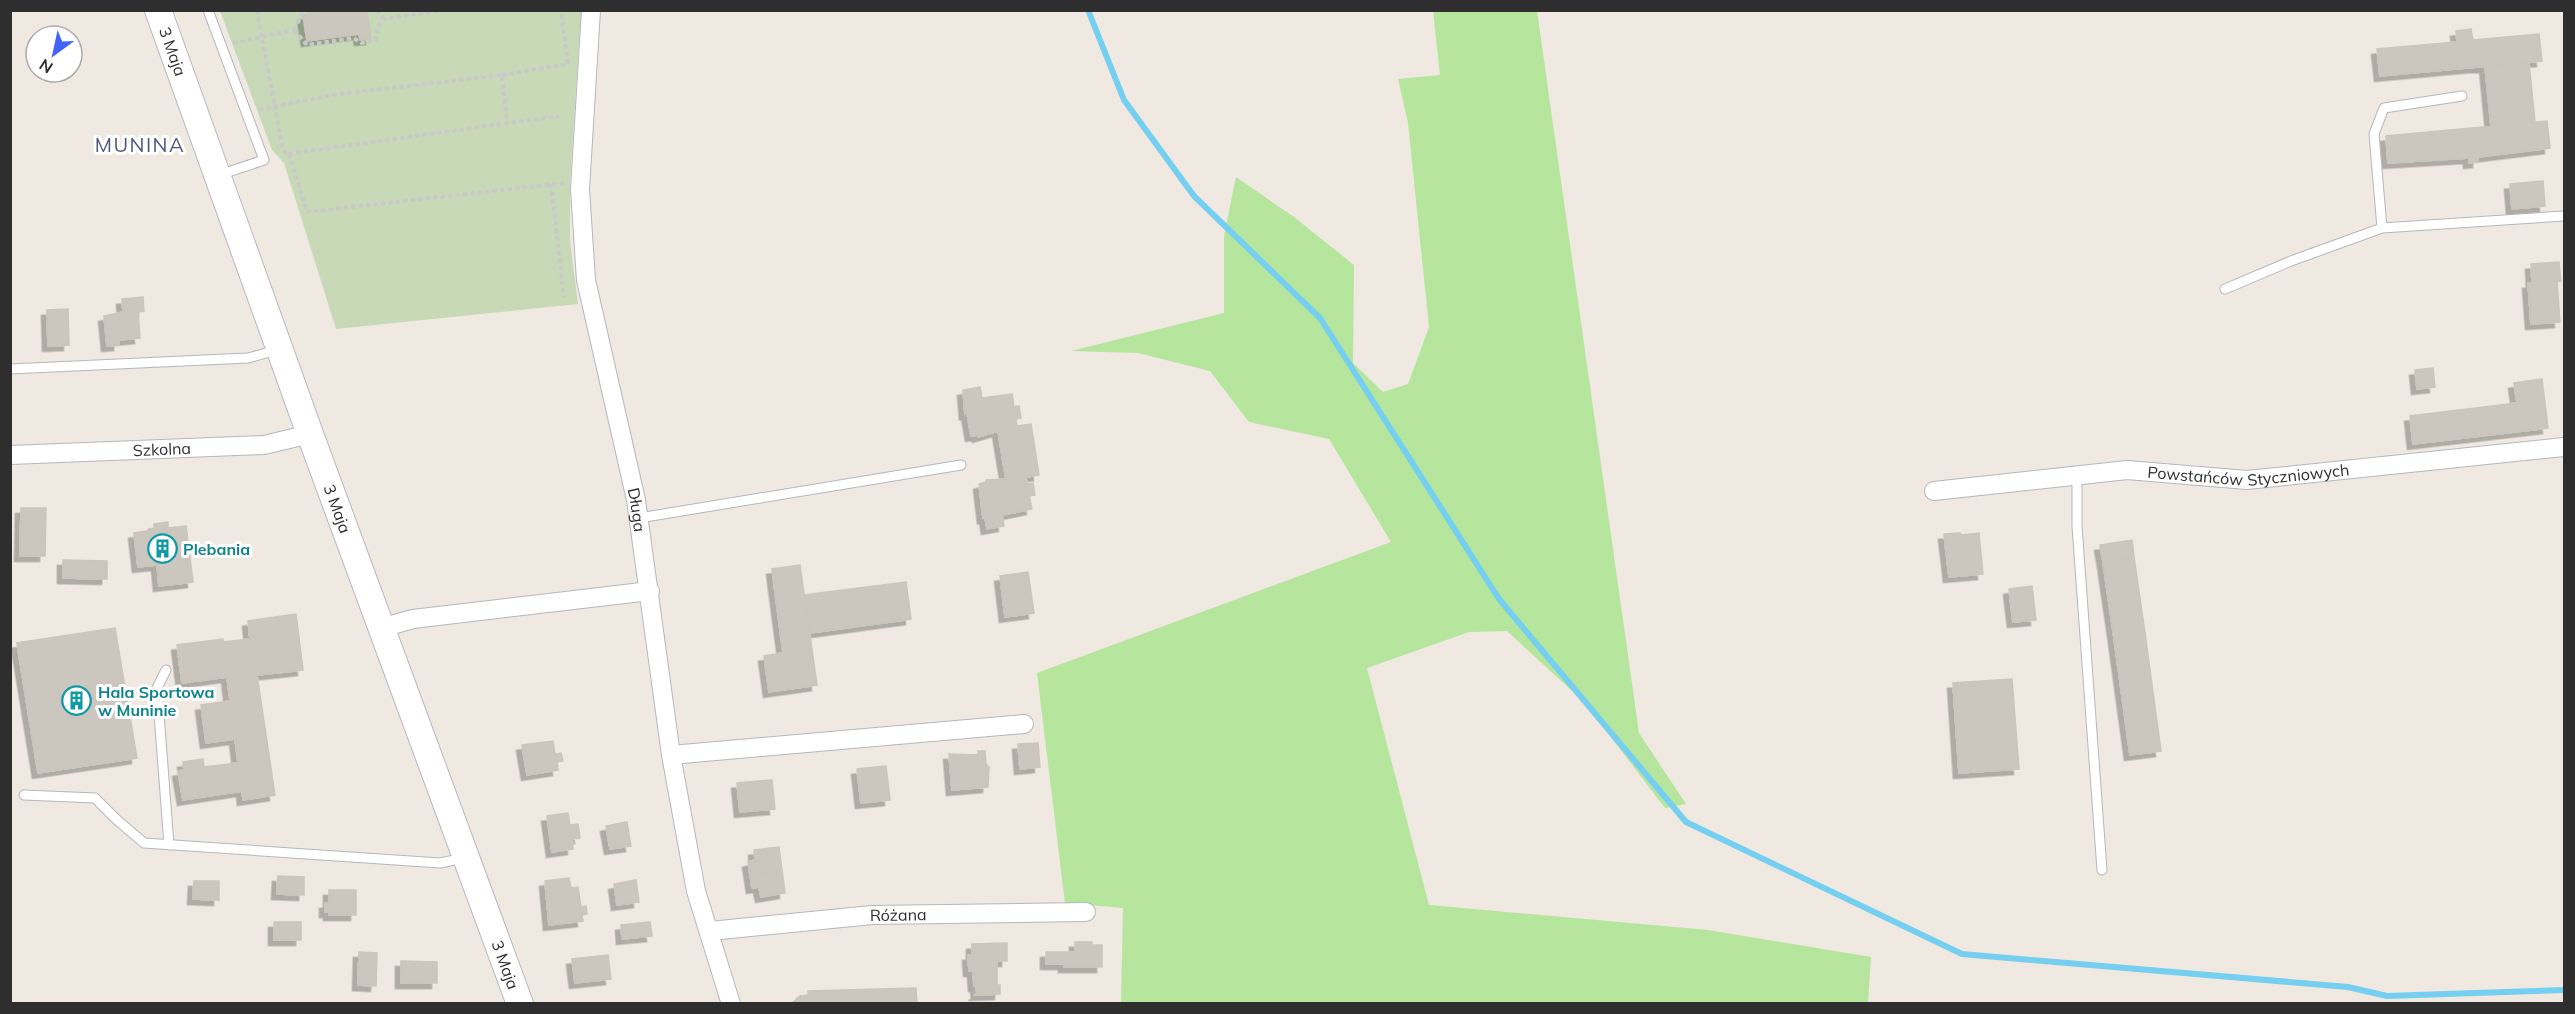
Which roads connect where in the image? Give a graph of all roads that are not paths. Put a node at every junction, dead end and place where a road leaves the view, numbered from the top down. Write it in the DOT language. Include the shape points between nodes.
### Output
graph roads {
  1 [pos="158,10"];
  2 [pos="208,10"];
  3 [pos="591,10"];
  4 [pos="2462,96"];
  5 [pos="218,176"];
  6 [pos="2565,216"];
  7 [pos="2382,228"];
  8 [pos="2225,289"];
  9 [pos="280,350"];
  10 [pos="10,369"];
  11 [pos="310,434"];
  12 [pos="2565,447"];
  13 [pos="10,455"];
  14 [pos="961,465"];
  15 [pos="2077,475"];
  16 [pos="1934,491"];
  17 [pos="639,518"];
  18 [pos="650,591"];
  19 [pos="381,628"];
  20 [pos="166,670"];
  21 [pos="1024,724"];
  22 [pos="671,755"];
  23 [pos="24,795"];
  24 [pos="169,845"];
  25 [pos="466,857"];
  26 [pos="2102,870"];
  27 [pos="1086,912"];
  28 [pos="710,931"];
  29 [pos="520,1004"];
  30 [pos="731,1004"];
  1 -- 5 [label="street, 3 Maja"];
  2 -- 5 [label="lane" via="264,160"];
  3 -- 17 [label="street, Długa" via="580,181 586,280"];
  4 -- 7 [label="lane" via="2384,108 2374,135"];
  5 -- 9 [label="street, 3 Maja"];
  6 -- 7 [label="lane"];
  7 -- 8 [label="lane"];
  9 -- 10 [label="lane" via="248,358"];
  9 -- 11 [label="street, 3 Maja"];
  11 -- 13 [label="street, Szkolna" via="253,446"];
  11 -- 19 [label="street, 3 Maja"];
  12 -- 15 [label="street, Powstańców Styczniowych" via="2247,480 2127,470"];
  14 -- 17 [label="lane"];
  15 -- 16 [label="street, Powstańców Styczniowych"];
  15 -- 26 [label="lane" via="2077,526"];
  17 -- 18 [label="street, Długa"];
  18 -- 19 [label="street" via="413,619"];
  18 -- 22 [label="street, Długa"];
  19 -- 25 [label="street, 3 Maja"];
  20 -- 24 [label="lane" via="157,688"];
  21 -- 22 [label="street"];
  22 -- 28 [label="street, Długa" via="696,891"];
  23 -- 24 [label="lane" via="95,798 144,843"];
  24 -- 25 [label="lane" via="440,863"];
  25 -- 29 [label="street, 3 Maja"];
  27 -- 28 [label="street, Różana" via="872,915"];
  28 -- 30 [label="street, Długa"];
}
